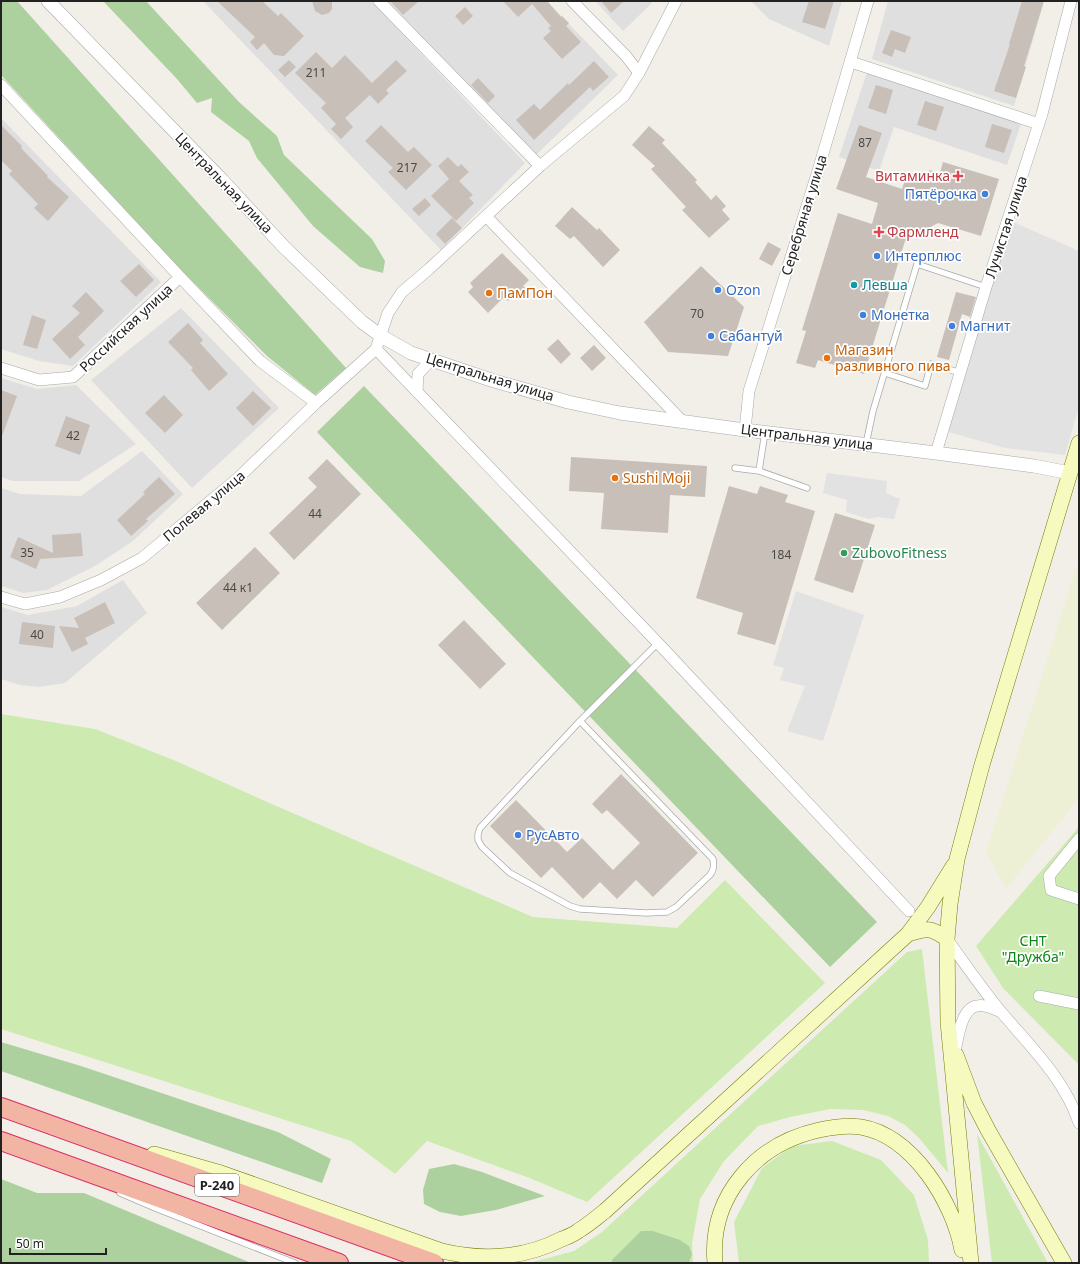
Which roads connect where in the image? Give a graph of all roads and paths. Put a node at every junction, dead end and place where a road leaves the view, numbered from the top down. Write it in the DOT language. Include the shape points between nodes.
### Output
graph roads {
  1 [pos="48,1"];
  2 [pos="379,1"];
  3 [pos="572,1"];
  4 [pos="676,1"];
  5 [pos="868,1"];
  6 [pos="1071,1"];
  7 [pos="851,62"];
  8 [pos="639,73"];
  9 [pos="1,85"];
  10 [pos="1039,124"];
  11 [pos="540,166"];
  12 [pos="486,216"];
  13 [pos="180,277"];
  14 [pos="986,287"];
  15 [pos="381,336"];
  16 [pos="376,350"];
  17 [pos="431,360"];
  18 [pos="1,368"];
  19 [pos="885,373"];
  20 [pos="961,374"];
  21 [pos="417,392"];
  22 [pos="316,403"];
  23 [pos="683,422"];
  24 [pos="745,430"];
  25 [pos="765,432"];
  26 [pos="1079,443"];
  27 [pos="866,444"];
  28 [pos="936,453"];
  29 [pos="735,468"];
  30 [pos="759,472"];
  31 [pos="1070,473"];
  32 [pos="807,488"];
  33 [pos="1,597"];
  34 [pos="658,643"];
  35 [pos="580,721"];
  36 [pos="1079,839"];
  37 [pos="957,859"];
  38 [pos="1079,899"];
  39 [pos="909,911"];
  40 [pos="908,934"];
  41 [pos="947,939"];
  42 [pos="1039,996"];
  43 [pos="1079,1004"];
  44 [pos="1001,1012"];
  45 [pos="948,1022"];
  46 [pos="955,1051"];
  47 [pos="1,1107"];
  48 [pos="1079,1123"];
  49 [pos="56,1127"];
  50 [pos="8,1144"];
  51 [pos="96,1182"];
  52 [pos="111,1189"];
  53 [pos="295,1263"];
  54 [pos="339,1263"];
  55 [pos="434,1263"];
  56 [pos="716,1263"];
  57 [pos="965,1263"];
  58 [pos="971,1263"];
  59 [pos="1064,1263"];
  1 -- 15 [label="street, Центральная улица" via="284,247 362,322"];
  2 -- 11 [label="street"];
  3 -- 8 [label="street" via="626,56"];
  4 -- 8 [label="street"];
  5 -- 7 [label="street, Серебряная улица"];
  6 -- 10 [label="street, Лучистая улица"];
  7 -- 10 [label="street"];
  7 -- 24 [label="street, Серебряная улица" via="751,385"];
  8 -- 11 [label="street" via="624,96"];
  9 -- 13 [label="street"];
  10 -- 14 [label="street, Лучистая улица"];
  11 -- 12 [label="street"];
  12 -- 15 [label="street" via="402,292 388,313"];
  12 -- 23 [label="street"];
  13 -- 18 [label="street, Российская улица" via="73,377 39,380"];
  13 -- 22 [label="street" via="260,361"];
  14 -- 19 [label="lane" via="917,264"];
  14 -- 20 [label="street, Лучистая улица"];
  15 -- 16 [label="street"];
  15 -- 17 [label="street, Центральная улица" via="411,353"];
  16 -- 21 [label="street"];
  16 -- 22 [label="street, Полевая улица"];
  17 -- 21 [label="street" via="418,374"];
  17 -- 23 [label="street, Центральная улица" via="568,402"];
  19 -- 20 [label="lane" via="925,386 931,364"];
  19 -- 27 [label="lane"];
  20 -- 28 [label="street, Лучистая улица"];
  21 -- 34 [label="street"];
  22 -- 33 [label="street, Полевая улица" via="238,478 142,558 101,580 60,597 25,604"];
  23 -- 24 [label="street, Центральная улица"];
  24 -- 25 [label="street, Центральная улица"];
  25 -- 27 [label="street, Центральная улица"];
  25 -- 30 [label="lane"];
  26 -- 31 [label="main road"];
  27 -- 28 [label="street, Центральная улица"];
  28 -- 31 [label="street, Центральная улица"];
  29 -- 30 [label="lane"];
  30 -- 32 [label="lane"];
  31 -- 37 [label="main road" via="982,765"];
  34 -- 35 [label="lane"];
  34 -- 39 [label="street"];
  35 -- 35 [label="lane" via="713,859 713,871 710,875 676,907 667,912 580,909 570,906 510,872 482,848 478,840 480,828"];
  36 -- 38 [label="street" via="1049,876 1051,890"];
  37 -- 40 [label="main road"];
  37 -- 41 [label="main road"];
  40 -- 41 [label="main road" via="925,928 938,932"];
  40 -- 49 [label="main road" via="605,1211 577,1232 548,1246 520,1255 462,1256 442,1251 221,1173"];
  41 -- 44 [label="street"];
  41 -- 45 [label="main road"];
  42 -- 43 [label="street"];
  44 -- 46 [label="street" via="985,1006 976,1006 968,1011 960,1024"];
  44 -- 48 [label="street" via="1062,1086"];
  45 -- 46 [label="main road"];
  45 -- 58 [label="main road"];
  46 -- 59 [label="main road" via="974,1103"];
  47 -- 49 [label="highway, Р-240"];
  49 -- 55 [label="highway, Р-240"];
  50 -- 51 [label="lane"];
  50 -- 54 [label="highway, Р-240"];
  52 -- 53 [label="lane"];
  56 -- 57 [label="main road" via="715,1240 722,1210 746,1170 770,1150 798,1136 823,1129 849,1126 882,1134 916,1160 947,1205 961,1242"];
}
